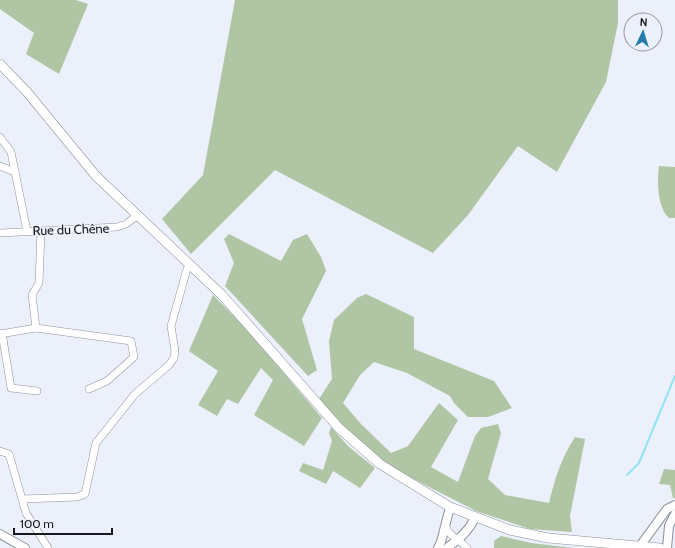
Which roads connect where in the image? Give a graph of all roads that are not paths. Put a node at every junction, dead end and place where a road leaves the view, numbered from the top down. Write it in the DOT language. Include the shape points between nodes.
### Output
graph roads {
  1 [pos="0,64"];
  2 [pos="0,137"];
  3 [pos="0,166"];
  4 [pos="15,172"];
  5 [pos="138,215"];
  6 [pos="42,230"];
  7 [pos="26,231"];
  8 [pos="0,233"];
  9 [pos="191,265"];
  10 [pos="36,328"];
  11 [pos="1,334"];
  12 [pos="89,389"];
  13 [pos="37,391"];
  14 [pos="0,452"];
  15 [pos="22,499"];
  16 [pos="675,505"];
  17 [pos="450,507"];
  18 [pos="675,514"];
  19 [pos="475,518"];
  20 [pos="446,527"];
  21 [pos="0,534"];
  22 [pos="459,540"];
  23 [pos="640,546"];
  24 [pos="25,548"];
  25 [pos="48,548"];
  26 [pos="438,548"];
  27 [pos="447,548"];
  28 [pos="467,548"];
  29 [pos="660,548"];
  30 [pos="667,548"];
  1 -- 5 [label="main road" via="27,92 96,176"];
  2 -- 4 [label="street" via="11,152"];
  3 -- 4 [label="street"];
  4 -- 7 [label="street"];
  5 -- 6 [label="street, Rue du Chêne" via="117,227"];
  5 -- 9 [label="main road"];
  6 -- 7 [label="street, Rue du Chêne"];
  6 -- 10 [label="street" via="38,283 32,295"];
  7 -- 8 [label="street, Rue du Chêne"];
  9 -- 15 [label="street" via="187,269 171,326 174,358 170,365 135,394 96,443 85,494 77,497"];
  9 -- 17 [label="main road" via="250,326 353,442 380,464"];
  10 -- 11 [label="street"];
  10 -- 12 [label="street" via="131,341 134,357 107,381"];
  11 -- 13 [label="street" via="11,388"];
  14 -- 15 [label="street" via="9,454"];
  15 -- 25 [label="street" via="26,513"];
  16 -- 23 [label="street" via="667,509"];
  17 -- 19 [label="main road"];
  17 -- 20 [label="street"];
  18 -- 30 [label="street" via="669,526"];
  19 -- 22 [label="street"];
  19 -- 23 [label="main road" via="510,530 548,538"];
  20 -- 22 [label="street" via="449,533"];
  20 -- 26 [label="street"];
  21 -- 24 [label="street"];
  22 -- 27 [label="street"];
  22 -- 28 [label="street"];
  23 -- 29 [label="main road"];
}
